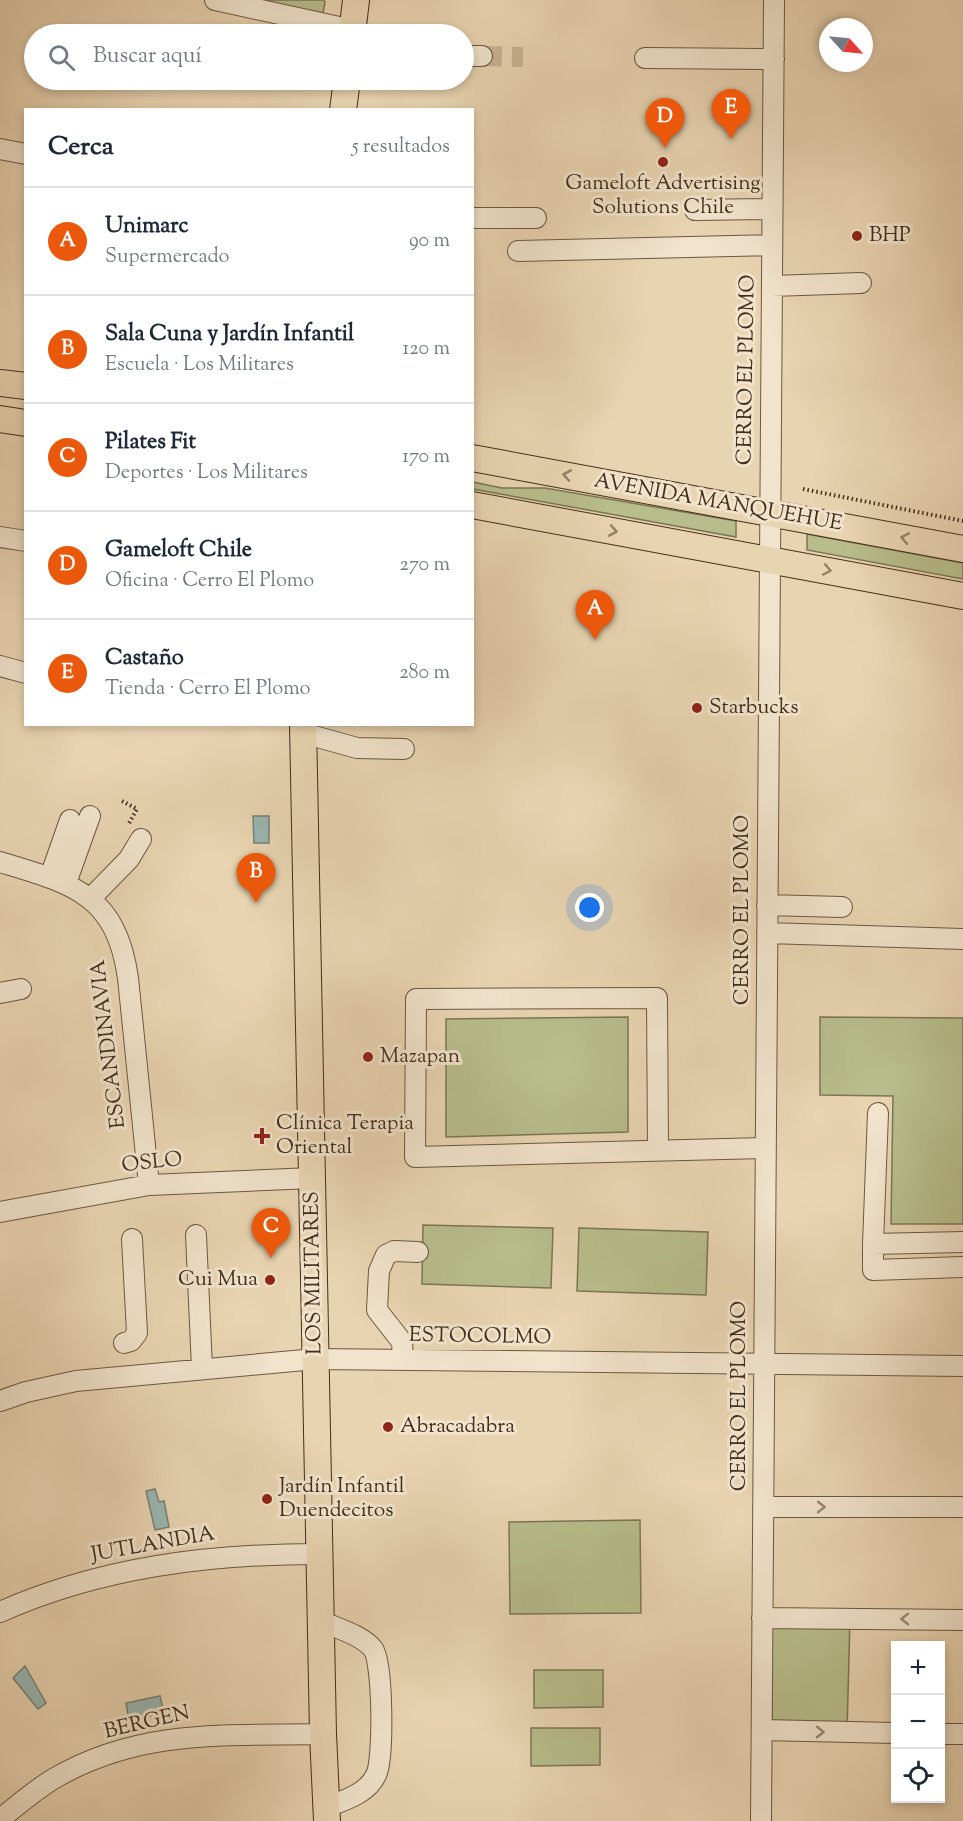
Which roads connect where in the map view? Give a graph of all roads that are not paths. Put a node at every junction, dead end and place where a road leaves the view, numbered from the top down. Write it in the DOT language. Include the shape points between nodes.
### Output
graph roads {
  1 [pos="215,0"];
  2 [pos="357,0"];
  3 [pos="774,0"];
  4 [pos="318,24"];
  5 [pos="353,24"];
  6 [pos="645,58"];
  7 [pos="774,59"];
  8 [pos="346,90"];
  9 [pos="343,108"];
  10 [pos="0,149"];
  11 [pos="24,154"];
  12 [pos="772,209"];
  13 [pos="695,210"];
  14 [pos="474,218"];
  15 [pos="536,218"];
  16 [pos="772,245"];
  17 [pos="518,251"];
  18 [pos="861,283"];
  19 [pos="772,286"];
  20 [pos="0,419"];
  21 [pos="24,423"];
  22 [pos="474,458"];
  23 [pos="474,505"];
  24 [pos="769,512"];
  25 [pos="0,537"];
  26 [pos="24,541"];
  27 [pos="963,549"];
  28 [pos="769,559"];
  29 [pos="963,596"];
  30 [pos="0,666"];
  31 [pos="24,673"];
  32 [pos="303,729"];
  33 [pos="404,749"];
  34 [pos="90,816"];
  35 [pos="70,820"];
  36 [pos="141,839"];
  37 [pos="0,862"];
  38 [pos="58,880"];
  39 [pos="90,899"];
  40 [pos="767,905"];
  41 [pos="842,907"];
  42 [pos="767,933"];
  43 [pos="963,939"];
  44 [pos="21,989"];
  45 [pos="0,993"];
  46 [pos="878,1113"];
  47 [pos="765,1148"];
  48 [pos="658,1150"];
  49 [pos="312,1178"];
  50 [pos="149,1185"];
  51 [pos="0,1212"];
  52 [pos="196,1235"];
  53 [pos="132,1239"];
  54 [pos="963,1242"];
  55 [pos="873,1244"];
  56 [pos="418,1252"];
  57 [pos="963,1268"];
  58 [pos="123,1308"];
  59 [pos="124,1343"];
  60 [pos="315,1359"];
  61 [pos="403,1360"];
  62 [pos="764,1364"];
  63 [pos="963,1366"];
  64 [pos="202,1368"];
  65 [pos="125,1375"];
  66 [pos="0,1401"];
  67 [pos="763,1507"];
  68 [pos="963,1507"];
  69 [pos="319,1554"];
  70 [pos="0,1612"];
  71 [pos="762,1618"];
  72 [pos="963,1620"];
  73 [pos="321,1621"];
  74 [pos="762,1730"];
  75 [pos="891,1733"];
  76 [pos="322,1734"];
  77 [pos="945,1734"];
  78 [pos="963,1734"];
  79 [pos="327,1814"];
  80 [pos="0,1819"];
  81 [pos="761,1821"];
  1 -- 4 [label="street"];
  2 -- 5 [label="main road"];
  3 -- 7 [label="street, CERRO EL PLOMO"];
  6 -- 7 [label="street"];
  7 -- 12 [label="street, CERRO EL PLOMO"];
  8 -- 9 [label="main road"];
  10 -- 11 [label="street"];
  12 -- 13 [label="street"];
  12 -- 16 [label="street, CERRO EL PLOMO"];
  14 -- 15 [label="street"];
  16 -- 17 [label="street"];
  16 -- 19 [label="street, CERRO EL PLOMO"];
  18 -- 19 [label="street"];
  19 -- 24 [label="street, CERRO EL PLOMO"];
  20 -- 21 [label="main road"];
  24 -- 22 [label="main road, AVENIDA MANQUEHUE, one-way"];
  23 -- 28 [label="main road, one-way"];
  27 -- 24 [label="main road, AVENIDA MANQUEHUE, one-way"];
  24 -- 28 [label="street, CERRO EL PLOMO"];
  25 -- 26 [label="street"];
  28 -- 29 [label="main road, one-way"];
  28 -- 40 [label="street, CERRO EL PLOMO"];
  30 -- 31 [label="street"];
  32 -- 33 [label="street" via="357,748"];
  32 -- 49 [label="main road, LOS MILITARES"];
  34 -- 38 [label="street"];
  35 -- 38 [label="street"];
  36 -- 39 [label="street" via="129,859"];
  37 -- 38 [label="street, ESCANDINAVIA"];
  38 -- 39 [label="street, ESCANDINAVIA"];
  39 -- 50 [label="street, ESCANDINAVIA" via="115,929 124,955"];
  40 -- 41 [label="street"];
  40 -- 42 [label="street, CERRO EL PLOMO"];
  42 -- 43 [label="street"];
  42 -- 47 [label="street, CERRO EL PLOMO"];
  44 -- 45 [label="street"];
  46 -- 55 [label="street"];
  47 -- 48 [label="street" via="415,1157 416,999 657,998"];
  47 -- 62 [label="street, CERRO EL PLOMO"];
  49 -- 50 [label="street, OSLO"];
  49 -- 60 [label="main road, LOS MILITARES"];
  50 -- 51 [label="street, OSLO"];
  52 -- 64 [label="street"];
  53 -- 59 [label="street" via="137,1333"];
  54 -- 55 [label="street"];
  55 -- 57 [label="street" via="873,1270"];
  56 -- 61 [label="street" via="394,1251 386,1255 379,1271 377,1310 402,1342"];
  58 -- 59 [label="street"];
  59 -- 65 [label="street"];
  60 -- 61 [label="street, ESTOCOLMO"];
  60 -- 64 [label="street, ESTOCOLMO"];
  60 -- 69 [label="main road, LOS MILITARES"];
  61 -- 62 [label="street, ESTOCOLMO"];
  62 -- 63 [label="street, ESTOCOLMO"];
  62 -- 67 [label="street, CERRO EL PLOMO"];
  64 -- 65 [label="street, ESTOCOLMO"];
  65 -- 66 [label="street, ESTOCOLMO" via="76,1381"];
  67 -- 68 [label="street, one-way"];
  67 -- 71 [label="street, CERRO EL PLOMO"];
  69 -- 70 [label="street, JUTLANDIA" via="256,1554 171,1563 88,1581"];
  69 -- 73 [label="main road, LOS MILITARES"];
  72 -- 71 [label="street, one-way"];
  71 -- 74 [label="street, CERRO EL PLOMO"];
  73 -- 76 [label="main road, LOS MILITARES"];
  73 -- 79 [label="street" via="367,1643 377,1655 380,1670 380,1758 376,1777"];
  74 -- 75 [label="street, one-way"];
  74 -- 81 [label="street, CERRO EL PLOMO"];
  76 -- 79 [label="main road, LOS MILITARES"];
  76 -- 80 [label="street, BERGEN" via="206,1734 147,1743 55,1778"];
  77 -- 78 [label="street"];
}
